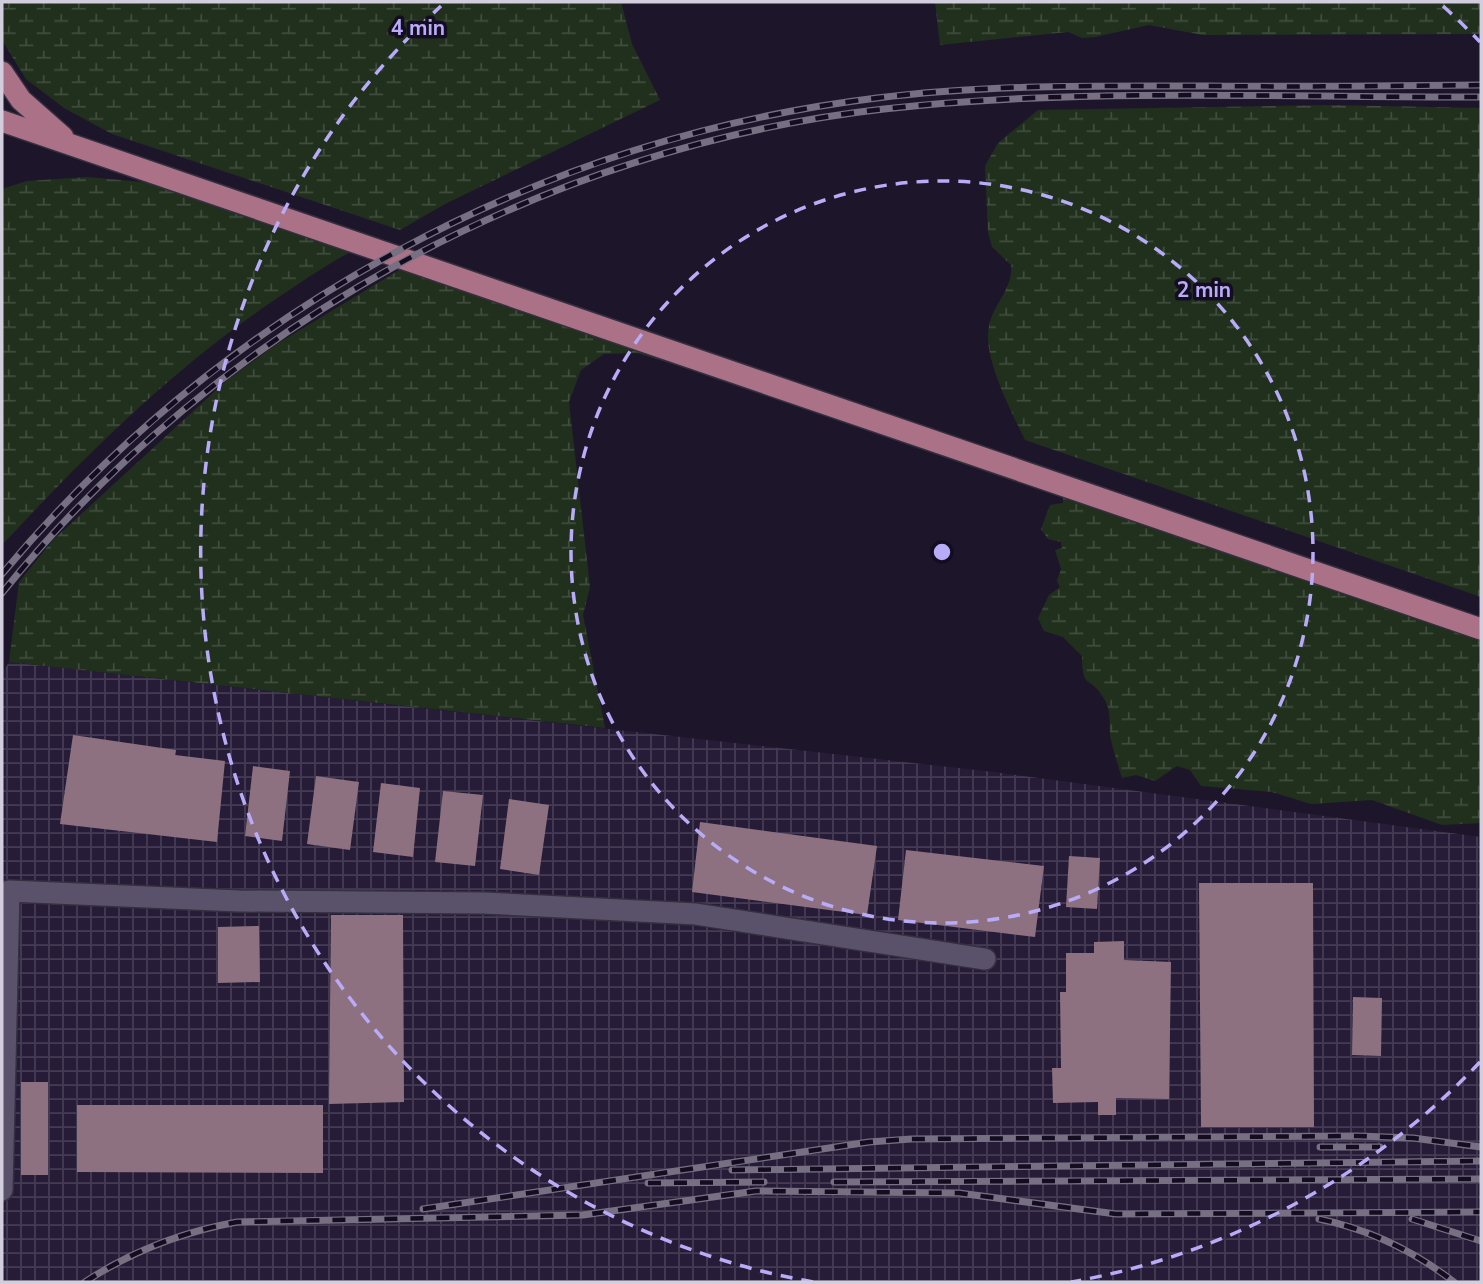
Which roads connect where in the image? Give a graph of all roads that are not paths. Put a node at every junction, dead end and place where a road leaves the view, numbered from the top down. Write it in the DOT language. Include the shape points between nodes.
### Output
graph roads {
  1 [pos="2,72"];
  2 [pos="2,121"];
  3 [pos="72,145"];
  4 [pos="1481,629"];
  5 [pos="985,959"];
  6 [pos="2,1190"];
  1 -- 3 [label="main road" via="21,100"];
  2 -- 3 [label="main road"];
  3 -- 4 [label="main road"];
  5 -- 6 [label="street" via="696,914 484,903 239,901 9,891"];
}
